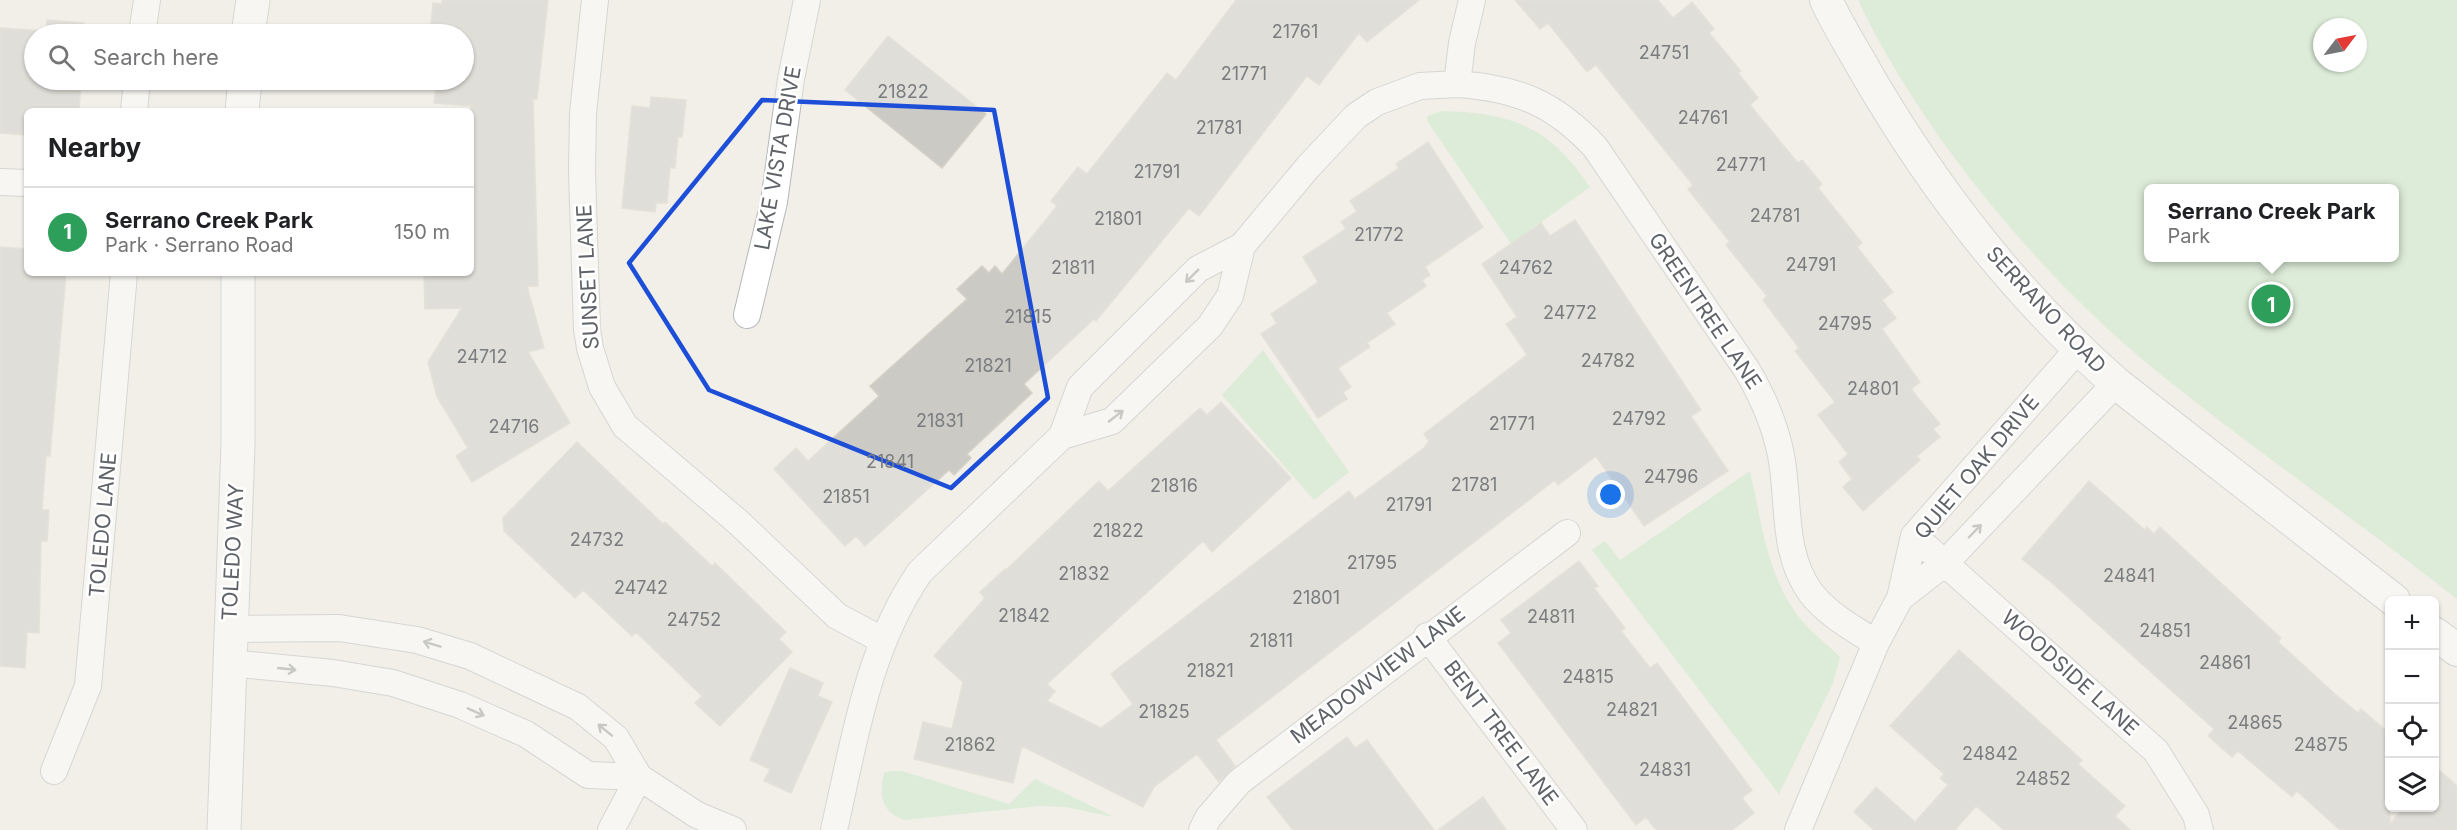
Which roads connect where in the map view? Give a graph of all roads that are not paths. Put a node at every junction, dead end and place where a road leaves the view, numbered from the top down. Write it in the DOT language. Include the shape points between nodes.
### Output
graph roads {
  1 [pos="147,0"];
  2 [pos="253,0"];
  3 [pos="595,0"];
  4 [pos="807,0"];
  5 [pos="1472,0"];
  6 [pos="1826,0"];
  7 [pos="143,24"];
  8 [pos="249,24"];
  9 [pos="1457,84"];
  10 [pos="136,90"];
  11 [pos="244,90"];
  12 [pos="134,108"];
  13 [pos="242,108"];
  14 [pos="0,182"];
  15 [pos="24,183"];
  16 [pos="1242,246"];
  17 [pos="124,276"];
  18 [pos="238,276"];
  19 [pos="747,315"];
  20 [pos="2078,349"];
  21 [pos="2116,382"];
  22 [pos="1062,435"];
  23 [pos="1567,533"];
  24 [pos="1914,536"];
  25 [pos="1945,562"];
  26 [pos="2389,596"];
  27 [pos="1900,598"];
  28 [pos="229,629"];
  29 [pos="1427,636"];
  30 [pos="2439,637"];
  31 [pos="882,640"];
  32 [pos="1876,643"];
  33 [pos="2457,650"];
  34 [pos="229,663"];
  35 [pos="54,771"];
  36 [pos="639,777"];
  37 [pos="224,830"];
  38 [pos="611,830"];
  39 [pos="733,830"];
  40 [pos="834,830"];
  41 [pos="1202,830"];
  42 [pos="1574,830"];
  43 [pos="1798,830"];
  44 [pos="2200,830"];
  1 -- 7 [label="street"];
  2 -- 8 [label="main road"];
  3 -- 31 [label="street, SUNSET LANE" via="582,171 587,329 602,387 625,426 641,442 738,522 837,615"];
  4 -- 19 [label="street, LAKE VISTA DRIVE" via="791,79 774,202"];
  5 -- 9 [label="street"];
  6 -- 20 [label="street, SERRANO ROAD" via="1883,102 1938,186 2003,268"];
  9 -- 16 [label="street, GREENTREE LANE" via="1420,86 1377,102 1356,116"];
  9 -- 32 [label="street, GREENTREE LANE" via="1500,88 1548,106 1595,147 1748,370 1763,398 1781,456 1791,550 1799,573 1811,593 1830,612"];
  10 -- 12 [label="street"];
  11 -- 13 [label="main road"];
  14 -- 15 [label="street"];
  16 -- 22 [label="street, one-way" via="1198,269 1080,387"];
  22 -- 16 [label="street, one-way" via="1112,421 1210,326 1230,296"];
  17 -- 35 [label="street, TOLEDO LANE" via="88,686"];
  18 -- 28 [label="main road, TOLEDO WAY" via="238,445"];
  20 -- 21 [label="street, SERRANO ROAD"];
  20 -- 24 [label="street, QUIET OAK DRIVE"];
  25 -- 21 [label="street, QUIET OAK DRIVE, one-way"];
  21 -- 26 [label="street, SERRANO ROAD"];
  22 -- 31 [label="street" via="920,572"];
  23 -- 29 [label="street, MEADOWVIEW LANE"];
  24 -- 25 [label="street, WOODSIDE LANE"];
  24 -- 27 [label="street, QUIET OAK DRIVE"];
  25 -- 27 [label="street, QUIET OAK DRIVE"];
  25 -- 44 [label="street, WOODSIDE LANE" via="2156,751 2196,815"];
  27 -- 32 [label="street, QUIET OAK DRIVE"];
  28 -- 34 [label="main road, TOLEDO WAY"];
  36 -- 28 [label="street, one-way" via="615,738 578,707 470,656 417,640 339,628"];
  29 -- 41 [label="street, MEADOWVIEW LANE" via="1239,782"];
  29 -- 42 [label="street, BENT TREE LANE"];
  30 -- 33 [label="street"];
  31 -- 40 [label="street"];
  32 -- 43 [label="street, QUIET OAK DRIVE"];
  34 -- 36 [label="street, one-way" via="393,683 460,705 526,734 588,775"];
  34 -- 37 [label="main road, TOLEDO WAY"];
  36 -- 38 [label="street"];
  36 -- 39 [label="street" via="697,815"];
}
